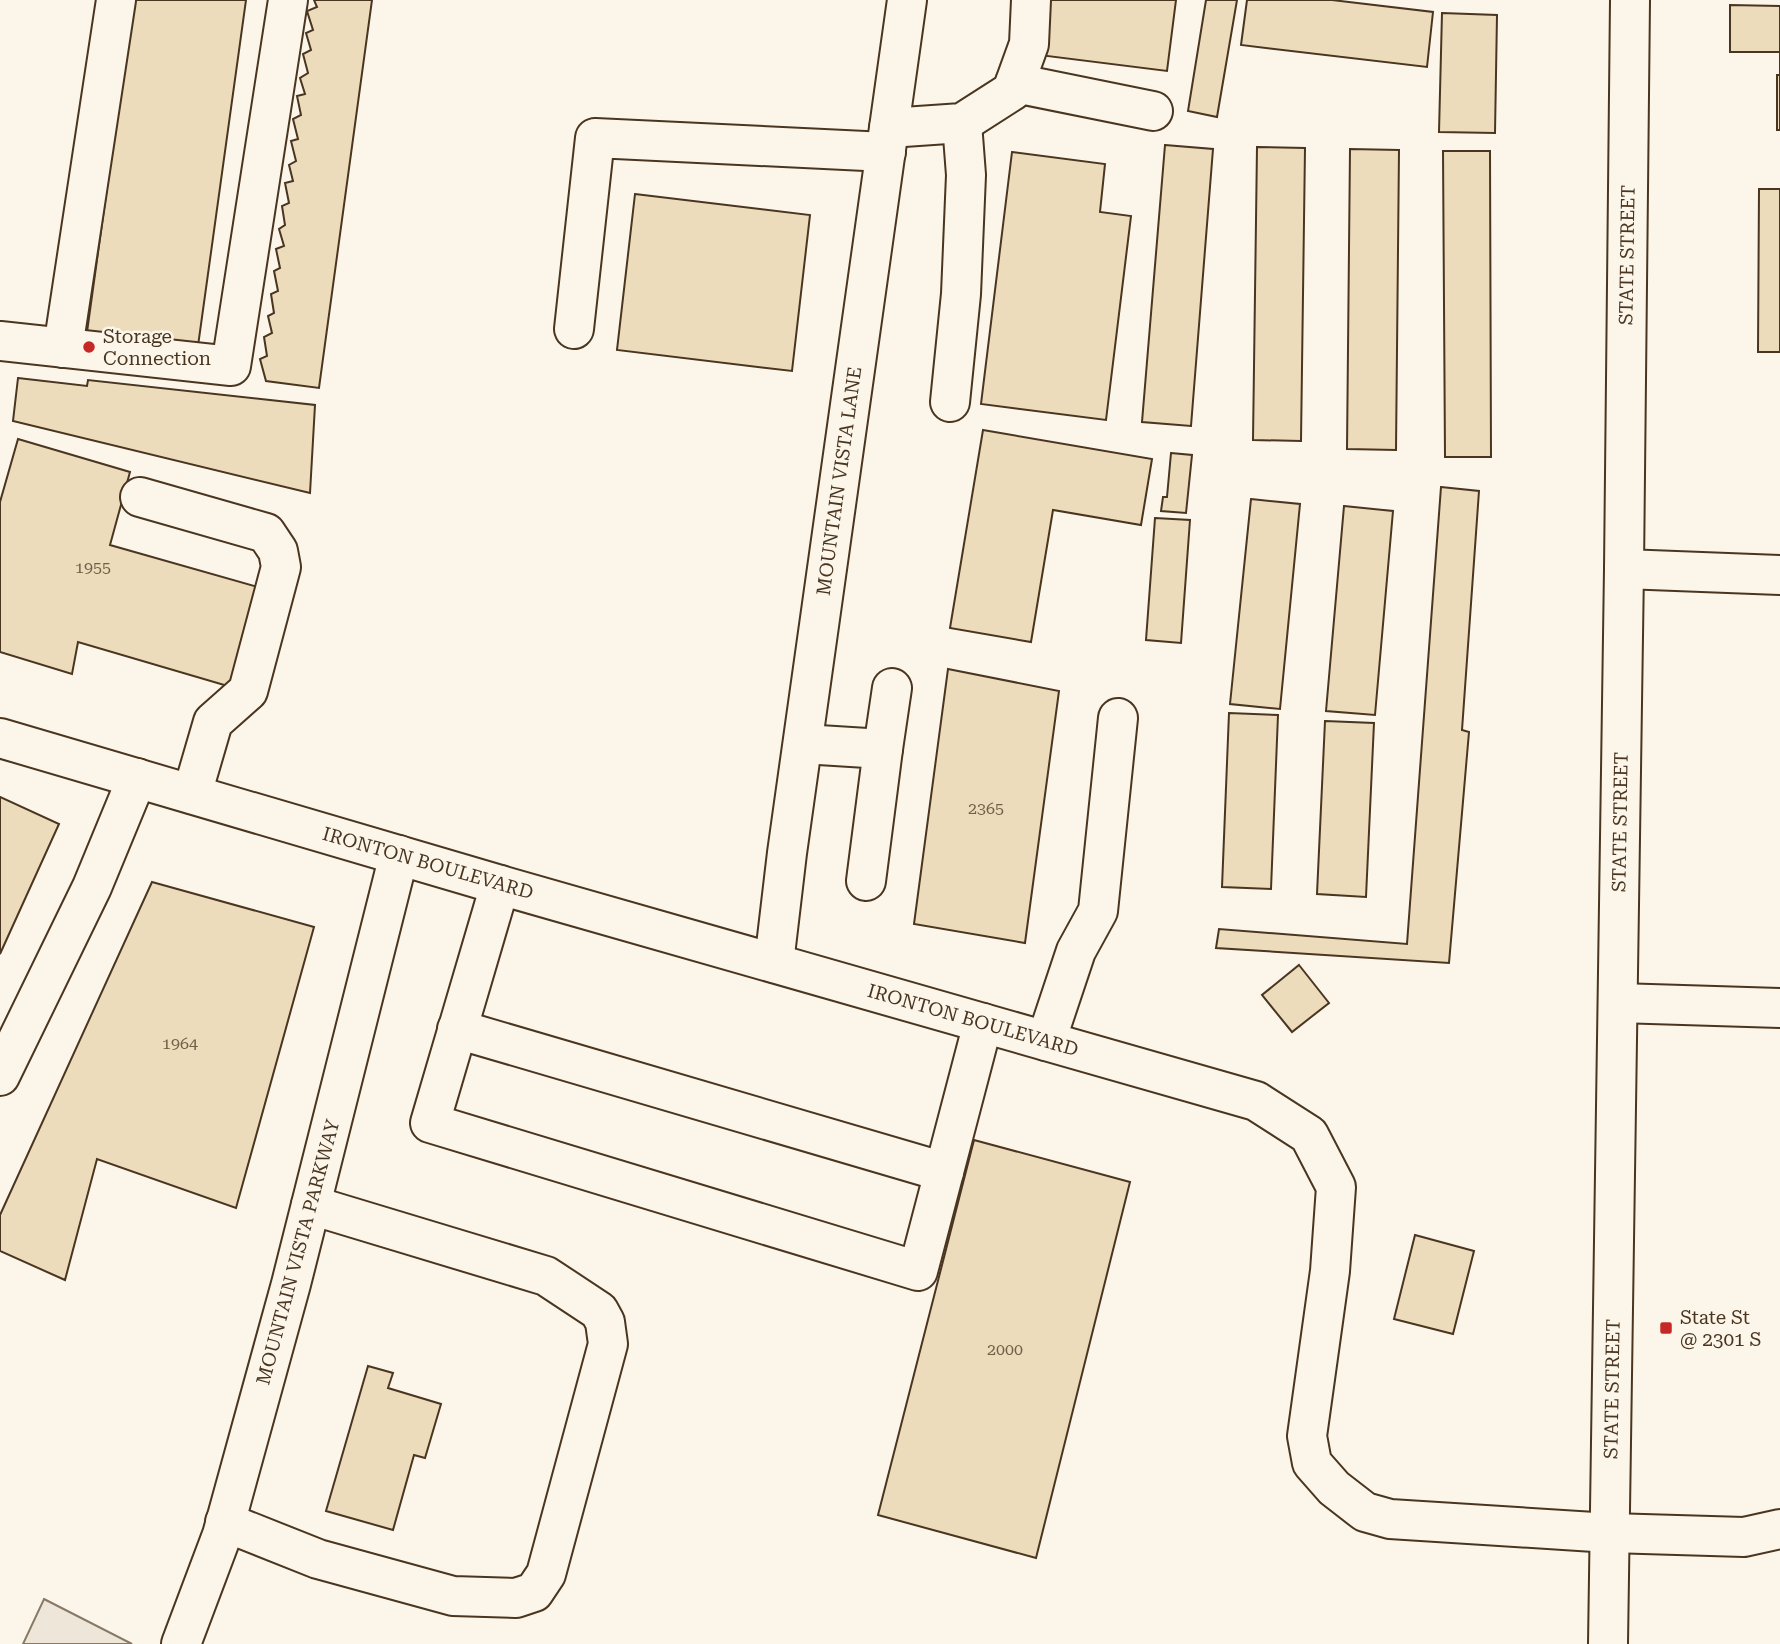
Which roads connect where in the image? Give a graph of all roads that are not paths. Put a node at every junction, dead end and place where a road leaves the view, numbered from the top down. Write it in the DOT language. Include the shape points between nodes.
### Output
graph roads {
  1 [pos="116,0"];
  2 [pos="288,0"];
  3 [pos="906,0"];
  4 [pos="1031,0"];
  5 [pos="1630,0"];
  6 [pos="1015,83"];
  7 [pos="1153,111"];
  8 [pos="962,123"];
  9 [pos="887,140"];
  10 [pos="574,329"];
  11 [pos="0,341"];
  12 [pos="63,348"];
  13 [pos="950,402"];
  14 [pos="140,497"];
  15 [pos="1624,569"];
  16 [pos="1780,575"];
  17 [pos="892,688"];
  18 [pos="1118,718"];
  19 [pos="0,738"];
  20 [pos="803,744"];
  21 [pos="883,749"];
  22 [pos="137,778"];
  23 [pos="192,794"];
  24 [pos="399,855"];
  25 [pos="866,881"];
  26 [pos="500,885"];
  27 [pos="774,963"];
  28 [pos="1618,1003"];
  29 [pos="1780,1008"];
  30 [pos="983,1023"];
  31 [pos="457,1029"];
  32 [pos="1046,1041"];
  33 [pos="0,1076"];
  34 [pos="944,1172"];
  35 [pos="311,1205"];
  36 [pos="225,1522"];
  37 [pos="1780,1529"];
  38 [pos="1611,1533"];
  39 [pos="181,1644"];
  40 [pos="1608,1644"];
  1 -- 12 [label="street"];
  2 -- 12 [label="street" via="231,366"];
  3 -- 9 [label="street, MOUNTAIN VISTA LANE"];
  4 -- 6 [label="street" via="1029,44"];
  5 -- 15 [label="street, STATE STREET"];
  6 -- 7 [label="street"];
  6 -- 8 [label="street" via="1012,91"];
  8 -- 9 [label="street"];
  8 -- 13 [label="street" via="966,175 961,294"];
  9 -- 10 [label="street" via="595,138"];
  9 -- 20 [label="street, MOUNTAIN VISTA LANE"];
  11 -- 12 [label="street"];
  14 -- 23 [label="street" via="266,533 278,551 281,567 248,691 214,722"];
  15 -- 16 [label="street"];
  15 -- 28 [label="street, STATE STREET"];
  17 -- 21 [label="street"];
  18 -- 32 [label="street" via="1098,911 1076,951"];
  19 -- 22 [label="street, IRONTON BOULEVARD"];
  20 -- 21 [label="street"];
  20 -- 27 [label="street, MOUNTAIN VISTA LANE"];
  21 -- 25 [label="street"];
  22 -- 23 [label="street, IRONTON BOULEVARD"];
  22 -- 33 [label="street" via="92,887"];
  23 -- 24 [label="street, IRONTON BOULEVARD"];
  24 -- 26 [label="street, IRONTON BOULEVARD"];
  24 -- 35 [label="street, MOUNTAIN VISTA PARKWAY"];
  26 -- 27 [label="street, IRONTON BOULEVARD"];
  26 -- 31 [label="street"];
  27 -- 30 [label="street, IRONTON BOULEVARD"];
  28 -- 29 [label="street"];
  28 -- 38 [label="street, STATE STREET"];
  30 -- 32 [label="street, IRONTON BOULEVARD"];
  30 -- 34 [label="street"];
  31 -- 34 [label="street"];
  31 -- 34 [label="street" via="430,1123 918,1271"];
  32 -- 38 [label="street, IRONTON BOULEVARD" via="1256,1101 1309,1135 1336,1187 1330,1271 1307,1436 1312,1463 1334,1488 1365,1512 1390,1518"];
  35 -- 36 [label="street, MOUNTAIN VISTA PARKWAY"];
  35 -- 36 [label="street" via="546,1276 599,1311 608,1344 546,1574 534,1592 516,1598 453,1596 318,1559"];
  36 -- 39 [label="street, MOUNTAIN VISTA PARKWAY"];
  37 -- 38 [label="street, IRONTON BOULEVARD" via="1744,1537"];
  38 -- 40 [label="street, STATE STREET"];
}
